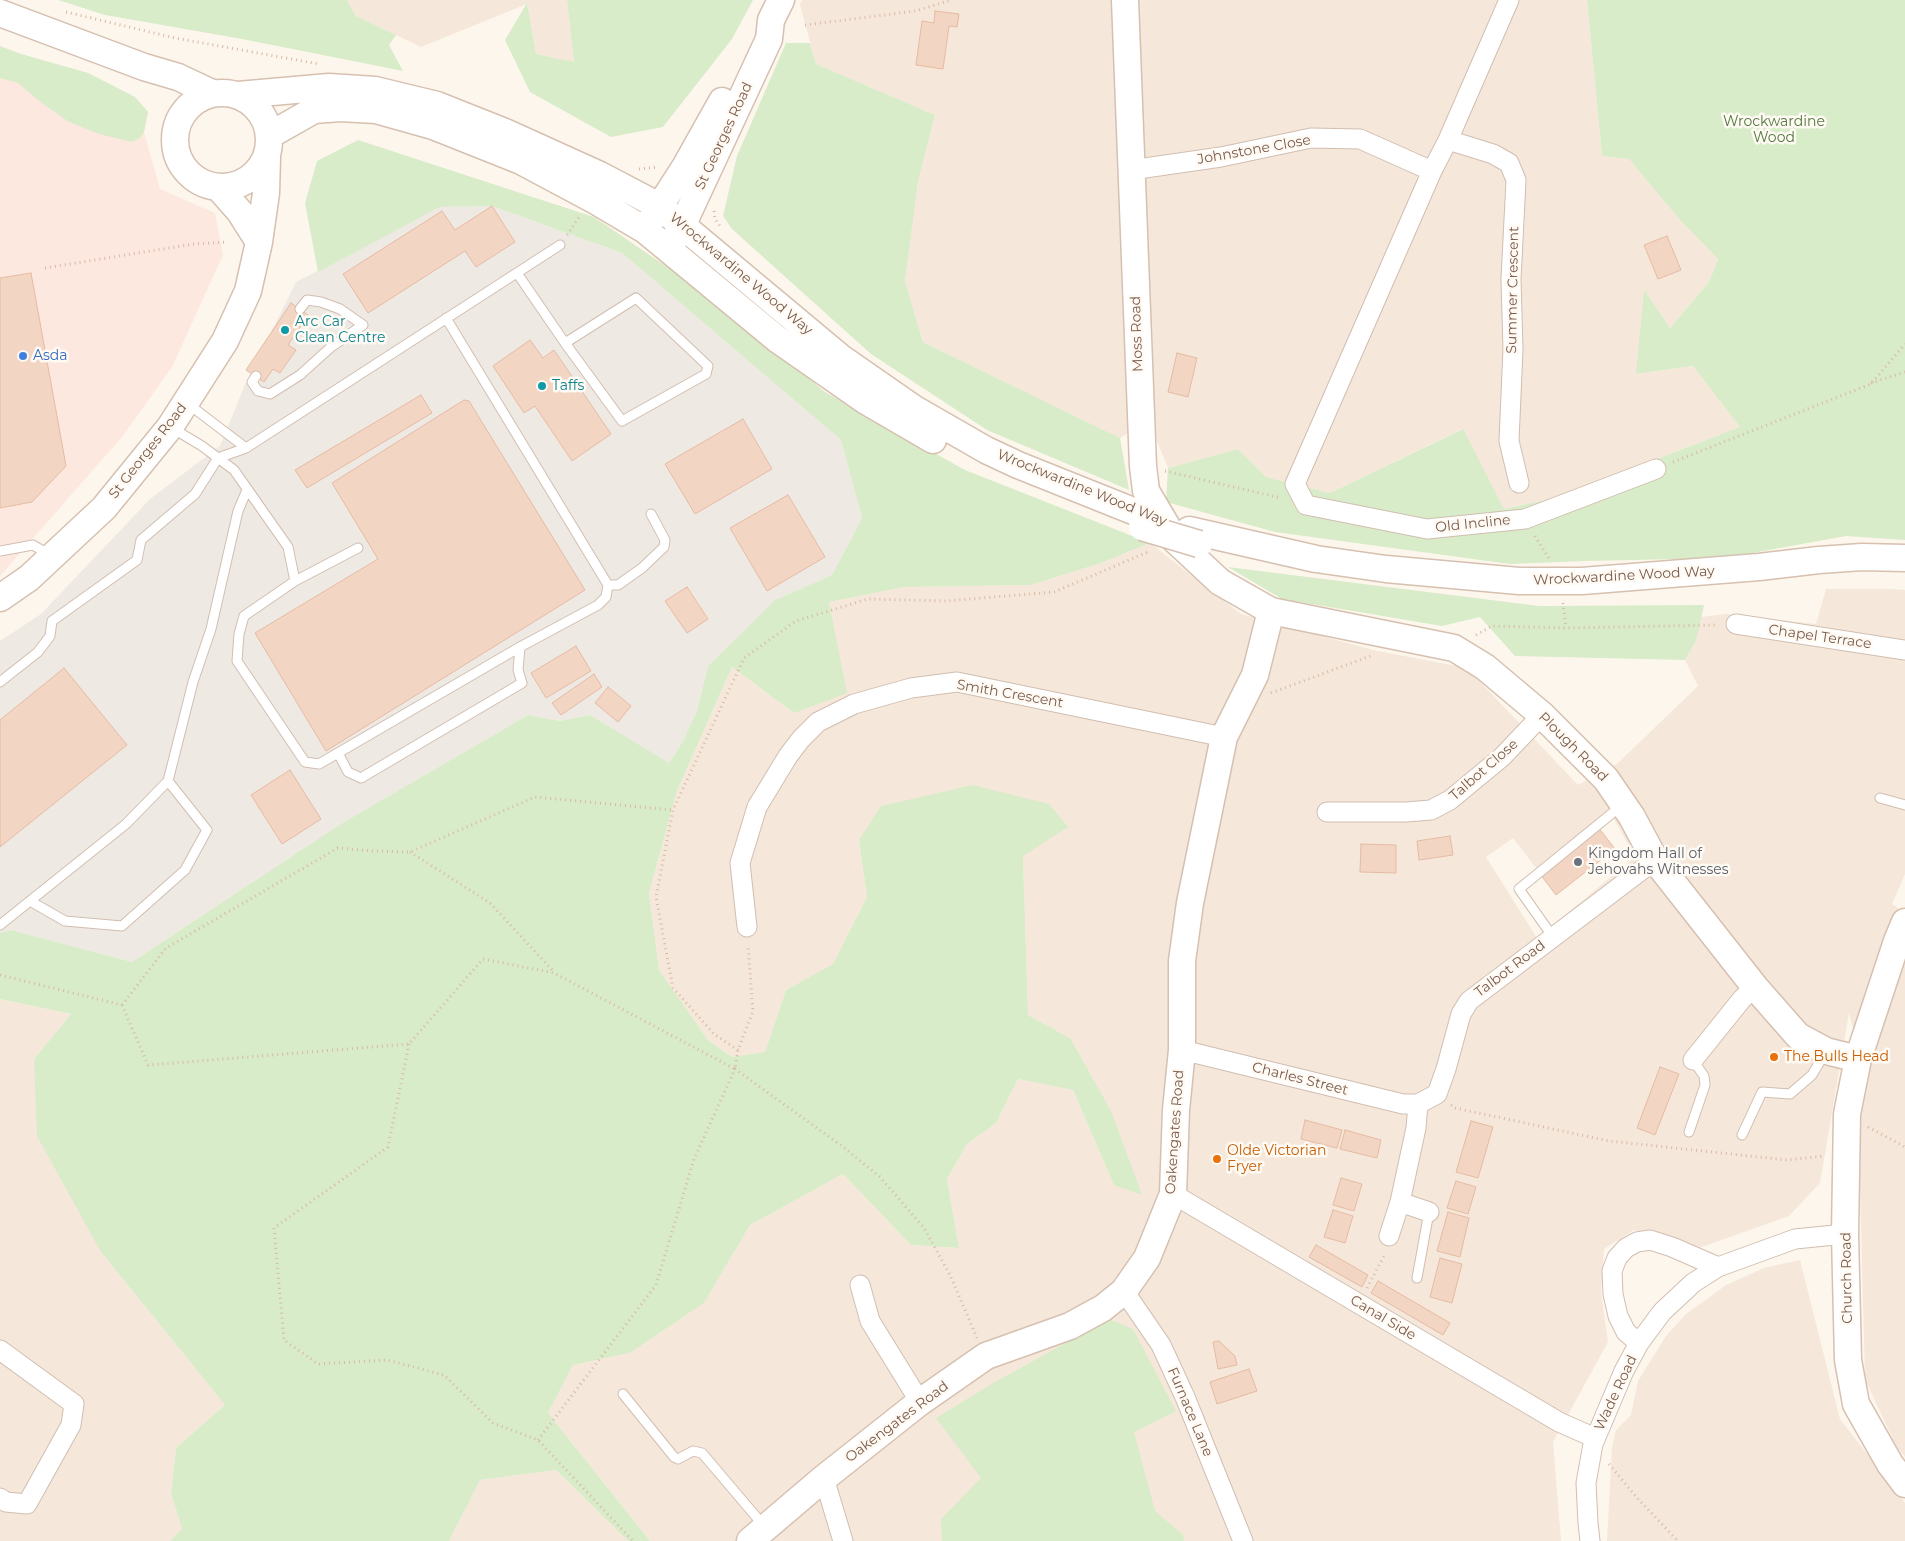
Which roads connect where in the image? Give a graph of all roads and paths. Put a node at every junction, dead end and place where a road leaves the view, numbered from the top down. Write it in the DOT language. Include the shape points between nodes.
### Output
graph roads {
  1 [pos="951,0"];
  2 [pos="1125,0"];
  3 [pos="1509,0"];
  4 [pos="776,10"];
  5 [pos="0,13"];
  6 [pos="805,25"];
  7 [pos="144,67"];
  8 [pos="212,93"];
  9 [pos="238,95"];
  10 [pos="180,118"];
  11 [pos="1448,140"];
  12 [pos="268,146"];
  13 [pos="665,166"];
  14 [pos="632,168"];
  15 [pos="1131,170"];
  16 [pos="1432,171"];
  17 [pos="218,187"];
  18 [pos="659,206"];
  19 [pos="714,209"];
  20 [pos="582,214"];
  21 [pos="683,224"];
  22 [pos="720,226"];
  23 [pos="645,230"];
  24 [pos="228,242"];
  25 [pos="259,242"];
  26 [pos="560,245"];
  27 [pos="668,248"];
  28 [pos="45,268"];
  29 [pos="517,274"];
  30 [pos="300,309"];
  31 [pos="446,318"];
  32 [pos="565,343"];
  33 [pos="1905,344"];
  34 [pos="1905,372"];
  35 [pos="256,376"];
  36 [pos="1871,384"];
  37 [pos="186,403"];
  38 [pos="170,427"];
  39 [pos="246,448"];
  40 [pos="218,458"];
  41 [pos="1143,466"];
  42 [pos="1656,469"];
  43 [pos="1519,483"];
  44 [pos="247,490"];
  45 [pos="1306,505"];
  46 [pos="652,514"];
  47 [pos="1524,519"];
  48 [pos="1140,520"];
  49 [pos="1188,538"];
  50 [pos="358,548"];
  51 [pos="0,552"];
  52 [pos="52,557"];
  53 [pos="1905,558"];
  54 [pos="1905,575"];
  55 [pos="295,581"];
  56 [pos="608,585"];
  57 [pos="1561,589"];
  58 [pos="0,598"];
  59 [pos="1271,611"];
  60 [pos="1736,624"];
  61 [pos="1566,628"];
  62 [pos="520,647"];
  63 [pos="1454,648"];
  64 [pos="1905,650"];
  65 [pos="1381,652"];
  66 [pos="0,682"];
  67 [pos="1266,694"];
  68 [pos="1542,715"];
  69 [pos="1224,737"];
  70 [pos="338,753"];
  71 [pos="168,781"];
  72 [pos="1880,798"];
  73 [pos="1623,804"];
  74 [pos="1905,805"];
  75 [pos="673,810"];
  76 [pos="1327,812"];
  77 [pos="410,852"];
  78 [pos="1655,860"];
  79 [pos="30,901"];
  80 [pos="1905,922"];
  81 [pos="0,925"];
  82 [pos="747,927"];
  83 [pos="1553,937"];
  84 [pos="554,973"];
  85 [pos="0,975"];
  86 [pos="1755,987"];
  87 [pos="122,1005"];
  88 [pos="409,1044"];
  89 [pos="738,1050"];
  90 [pos="1182,1050"];
  91 [pos="1826,1051"];
  92 [pos="1858,1059"];
  93 [pos="1693,1060"];
  94 [pos="735,1069"];
  95 [pos="1437,1094"];
  96 [pos="1418,1104"];
  97 [pos="1847,1114"];
  98 [pos="1689,1132"];
  99 [pos="1742,1135"];
  100 [pos="1905,1148"];
  101 [pos="1846,1153"];
  102 [pos="1173,1194"];
  103 [pos="1400,1202"];
  104 [pos="1429,1212"];
  105 [pos="1845,1234"];
  106 [pos="1389,1236"];
  107 [pos="1718,1267"];
  108 [pos="1417,1278"];
  109 [pos="860,1285"];
  110 [pos="1124,1291"];
  111 [pos="1359,1304"];
  112 [pos="1639,1343"];
  113 [pos="0,1350"];
  114 [pos="986,1356"];
  115 [pos="623,1394"];
  116 [pos="920,1402"];
  117 [pos="538,1440"];
  118 [pos="1594,1441"];
  119 [pos="824,1478"];
  120 [pos="1905,1484"];
  121 [pos="0,1498"];
  122 [pos="758,1535"];
  123 [pos="633,1541"];
  124 [pos="843,1541"];
  125 [pos="1243,1541"];
  126 [pos="1590,1541"];
  127 [pos="1678,1541"];
  1 -- 6 [label="path" via="916,11"];
  2 -- 15 [label="street, Moss Road"];
  3 -- 11 [label="street"];
  4 -- 18 [label="street, St Georges Road" via="759,32 706,132"];
  4 -- 21 [label="street, St Georges Road" via="769,40"];
  5 -- 7 [label="street"];
  7 -- 8 [label="street" via="178,77"];
  7 -- 10 [label="street" via="169,93"];
  8 -- 9 [label="street"];
  8 -- 10 [label="street" via="188,106"];
  9 -- 12 [label="street" via="254,104 265,118"];
  9 -- 18 [label="street, Wrockwardine Wood Way" via="328,87 375,90 437,105 600,175"];
  10 -- 17 [label="street" via="174,143 181,164 196,180"];
  11 -- 16 [label="street"];
  11 -- 43 [label="street, Summer Crescent" via="1493,154 1509,163 1516,180 1509,441"];
  12 -- 17 [label="street" via="256,174 238,184"];
  12 -- 23 [label="street, Wrockwardine Wood Way" via="314,110 376,110 433,126 520,161"];
  12 -- 25 [label="street, St Georges Road"];
  13 -- 14 [label="path"];
  15 -- 16 [label="street, Johnstone Close" via="1221,157 1311,138 1360,139"];
  15 -- 41 [label="street, Moss Road"];
  16 -- 45 [label="street" via="1295,484"];
  17 -- 25 [label="street" via="240,212"];
  18 -- 21 [label="street, Wrockwardine Wood Way"];
  18 -- 23 [label="street, St Georges Road"];
  19 -- 22 [label="path"];
  20 -- 26 [label="path"];
  21 -- 27 [label="street, St Georges Road"];
  21 -- 48 [label="street, Wrockwardine Wood Way" via="841,358 914,408 1002,458"];
  23 -- 27 [label="street, Wrockwardine Wood Way"];
  24 -- 28 [label="path" via="194,244"];
  25 -- 37 [label="street, St Georges Road" via="248,291 225,341"];
  26 -- 29 [label="lane"];
  27 -- 48 [label="street, Wrockwardine Wood Way" via="777,339 866,401 939,444 1036,489"];
  29 -- 31 [label="lane"];
  29 -- 32 [label="lane"];
  30 -- 35 [label="lane" via="307,300 321,302 340,309 363,325 300,375 270,394 258,391 252,382"];
  31 -- 39 [label="lane"];
  31 -- 56 [label="lane"];
  32 -- 32 [label="lane" via="636,298 708,366 706,374 622,421"];
  33 -- 36 [label="path"];
  34 -- 36 [label="path"];
  36 -- 42 [label="path"];
  37 -- 38 [label="street, St Georges Road"];
  37 -- 39 [label="lane"];
  38 -- 40 [label="lane"];
  38 -- 52 [label="street, St Georges Road" via="104,508"];
  39 -- 40 [label="lane"];
  40 -- 44 [label="lane" via="234,470"];
  40 -- 66 [label="lane" via="195,494 141,540 137,560 52,622 50,636 38,652"];
  41 -- 45 [label="path"];
  41 -- 49 [label="street, Moss Road" via="1146,491"];
  42 -- 47 [label="street, Old Incline"];
  44 -- 55 [label="lane" via="288,547"];
  44 -- 71 [label="lane" via="238,511 211,629 193,682"];
  45 -- 47 [label="street, Old Incline" via="1427,529"];
  46 -- 56 [label="lane" via="665,540 664,547 618,585"];
  47 -- 57 [label="path" via="1558,574"];
  48 -- 49 [label="street, Wrockwardine Wood Way, bridge"];
  49 -- 57 [label="street, Wrockwardine Wood Way" via="1282,564 1402,584 1481,591"];
  49 -- 59 [label="street, Moss Road" via="1220,582"];
  49 -- 75 [label="path" via="1054,592 946,602 868,599 796,621 744,658"];
  50 -- 55 [label="lane"];
  51 -- 52 [label="lane" via="34,545"];
  52 -- 58 [label="street, St Georges Road"];
  53 -- 57 [label="street, Wrockwardine Wood Way" via="1828,559"];
  54 -- 57 [label="street, Wrockwardine Wood Way" via="1788,579 1635,593"];
  55 -- 70 [label="lane" via="244,616 237,661 305,762 319,764"];
  56 -- 62 [label="lane" via="606,597 598,605"];
  57 -- 61 [label="path"];
  59 -- 63 [label="street, Plough Road"];
  59 -- 69 [label="street, Oakengates Road" via="1256,675"];
  60 -- 61 [label="path"];
  60 -- 64 [label="street, Chapel Terrace"];
  61 -- 63 [label="path" via="1492,626"];
  62 -- 70 [label="lane"];
  62 -- 70 [label="lane" via="518,670 522,683 360,778 348,772"];
  63 -- 68 [label="street, Plough Road" via="1486,667"];
  65 -- 67 [label="path"];
  68 -- 73 [label="street, Plough Road" via="1606,779"];
  68 -- 76 [label="street, Talbot Close" via="1502,757 1450,800 1431,810"];
  69 -- 82 [label="street, Smith Crescent" via="957,682 912,688 854,704 818,722 801,739 757,807 740,863"];
  69 -- 90 [label="street, Oakengates Road" via="1188,911 1182,961"];
  71 -- 79 [label="lane" via="126,824"];
  71 -- 79 [label="lane" via="207,830 185,870 122,926 65,921"];
  72 -- 74 [label="lane"];
  73 -- 78 [label="street, Plough Road"];
  73 -- 83 [label="lane" via="1519,889"];
  75 -- 77 [label="path" via="535,797"];
  75 -- 89 [label="path" via="656,897 673,988 714,1034"];
  77 -- 84 [label="path" via="490,903"];
  77 -- 87 [label="path" via="338,848 166,948"];
  78 -- 83 [label="street, Talbot Road"];
  78 -- 86 [label="street, Plough Road"];
  79 -- 81 [label="lane"];
  80 -- 92 [label="street, Church Road"];
  82 -- 89 [label="path" via="753,1010"];
  83 -- 95 [label="street, Talbot Road" via="1469,1001 1461,1014"];
  84 -- 88 [label="path" via="483,959"];
  84 -- 94 [label="path"];
  85 -- 87 [label="path"];
  86 -- 91 [label="street, Plough Road" via="1798,1036"];
  86 -- 93 [label="street" via="1742,998"];
  87 -- 88 [label="path" via="148,1065"];
  88 -- 117 [label="path" via="388,1147 274,1228 284,1340 318,1364 387,1360 444,1375 493,1423"];
  89 -- 94 [label="path"];
  90 -- 96 [label="street, Charles Street" via="1403,1104"];
  90 -- 102 [label="street, Oakengates Road"];
  91 -- 92 [label="street, Plough Road"];
  91 -- 99 [label="lane" via="1812,1075 1790,1094 1762,1092"];
  92 -- 97 [label="street, Church Road"];
  93 -- 98 [label="lane" via="1704,1076 1705,1085"];
  94 -- 114 [label="path" via="880,1176 924,1228 950,1274"];
  94 -- 117 [label="path" via="694,1159 656,1285"];
  95 -- 96 [label="street"];
  95 -- 101 [label="path" via="1455,1108 1609,1141 1787,1160"];
  96 -- 103 [label="street"];
  97 -- 100 [label="path"];
  97 -- 101 [label="street, Church Road"];
  101 -- 105 [label="street, Church Road"];
  102 -- 110 [label="street, Oakengates Road" via="1147,1258"];
  102 -- 111 [label="street, Canal Side"];
  103 -- 104 [label="street"];
  103 -- 106 [label="street"];
  104 -- 108 [label="lane"];
  105 -- 107 [label="street, Wade Road" via="1795,1239"];
  105 -- 120 [label="street, Church Road" via="1848,1360 1856,1404"];
  106 -- 111 [label="path" via="1386,1253"];
  107 -- 112 [label="street, Wade Road" via="1693,1283 1662,1312"];
  107 -- 112 [label="street, Wade Road" via="1650,1240 1626,1248 1617,1258 1612,1272 1614,1294 1618,1316 1626,1332"];
  109 -- 116 [label="street" via="870,1321"];
  110 -- 114 [label="street, Oakengates Road" via="1103,1308 1070,1326"];
  110 -- 125 [label="street, Furnace Lane" via="1161,1345"];
  111 -- 118 [label="street, Canal Side"];
  112 -- 118 [label="street, Wade Road"];
  113 -- 121 [label="street" via="74,1404 71,1425 28,1504 6,1502"];
  114 -- 116 [label="street, Oakengates Road"];
  115 -- 122 [label="lane" via="674,1457 693,1451 704,1456"];
  116 -- 119 [label="street, Oakengates Road"];
  117 -- 123 [label="path"];
  118 -- 126 [label="street, Wade Road" via="1586,1483"];
  118 -- 127 [label="path" via="1638,1499"];
  119 -- 122 [label="street, Oakengates Road"];
  119 -- 124 [label="street"];
}
